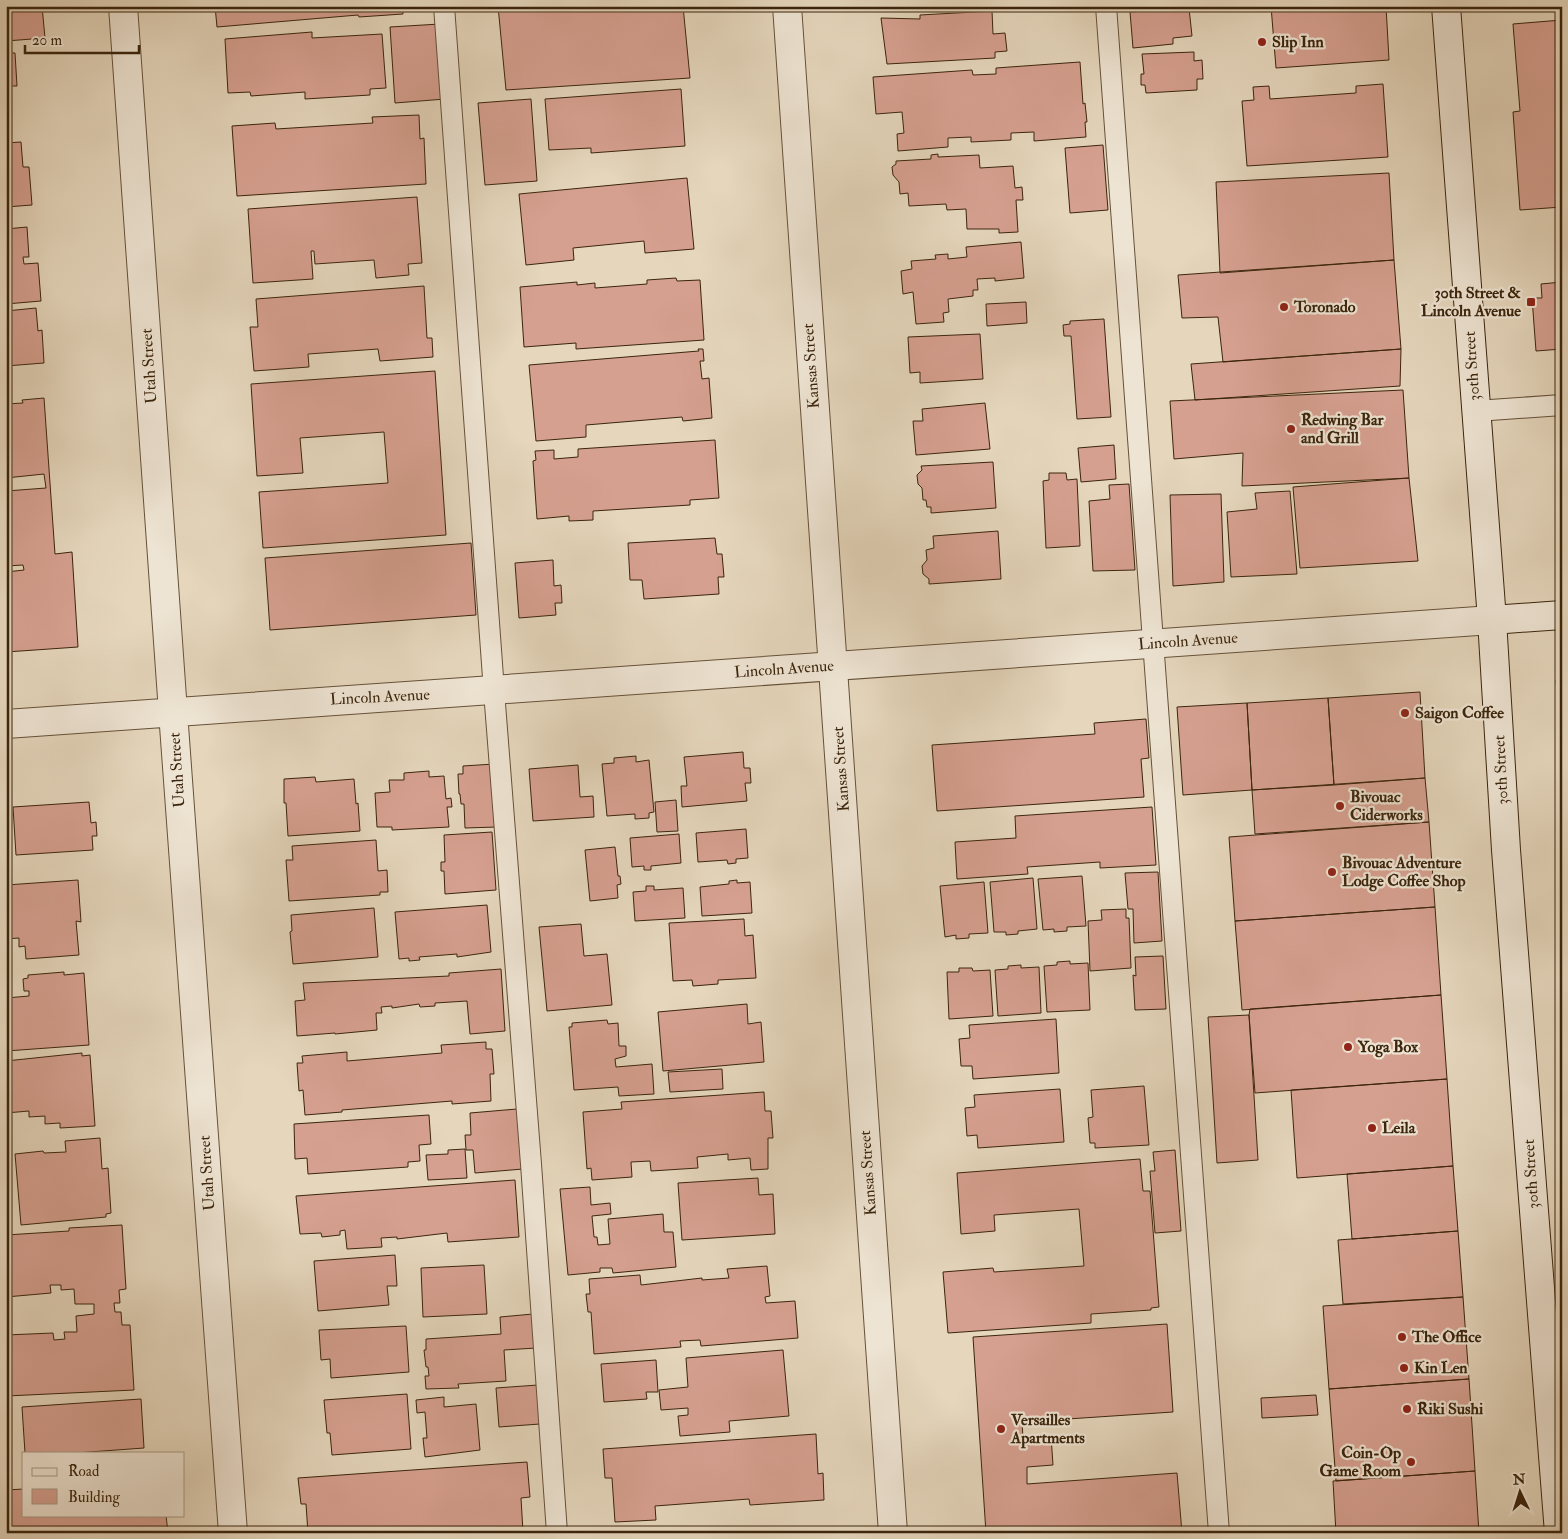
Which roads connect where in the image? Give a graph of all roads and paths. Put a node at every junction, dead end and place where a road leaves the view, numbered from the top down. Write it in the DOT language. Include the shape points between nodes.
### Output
graph roads {
  1 [pos="123,6"];
  2 [pos="444,6"];
  3 [pos="787,6"];
  4 [pos="1106,6"];
  5 [pos="1446,6"];
  6 [pos="1562,405"];
  7 [pos="1476,410"];
  8 [pos="1562,615"];
  9 [pos="1492,620"];
  10 [pos="1154,643"];
  11 [pos="832,666"];
  12 [pos="494,691"];
  13 [pos="173,712"];
  14 [pos="6,724"];
  15 [pos="233,1533"];
  16 [pos="557,1533"];
  17 [pos="893,1533"];
  18 [pos="1219,1533"];
  19 [pos="1559,1533"];
  1 -- 13 [label="street, Utah Street"];
  2 -- 12 [label="lane"];
  3 -- 11 [label="street, Kansas Street"];
  4 -- 10 [label="lane"];
  5 -- 7 [label="street, 30th Street"];
  6 -- 7 [label="lane"];
  7 -- 9 [label="street, 30th Street"];
  8 -- 9 [label="street, Lincoln Avenue"];
  9 -- 10 [label="street, Lincoln Avenue"];
  9 -- 19 [label="street, 30th Street" via="1506,850"];
  10 -- 11 [label="street, Lincoln Avenue"];
  10 -- 18 [label="lane"];
  11 -- 12 [label="street, Lincoln Avenue"];
  11 -- 17 [label="street, Kansas Street"];
  12 -- 13 [label="street, Lincoln Avenue"];
  12 -- 16 [label="lane"];
  13 -- 14 [label="street, Lincoln Avenue"];
  13 -- 15 [label="street, Utah Street"];
}
